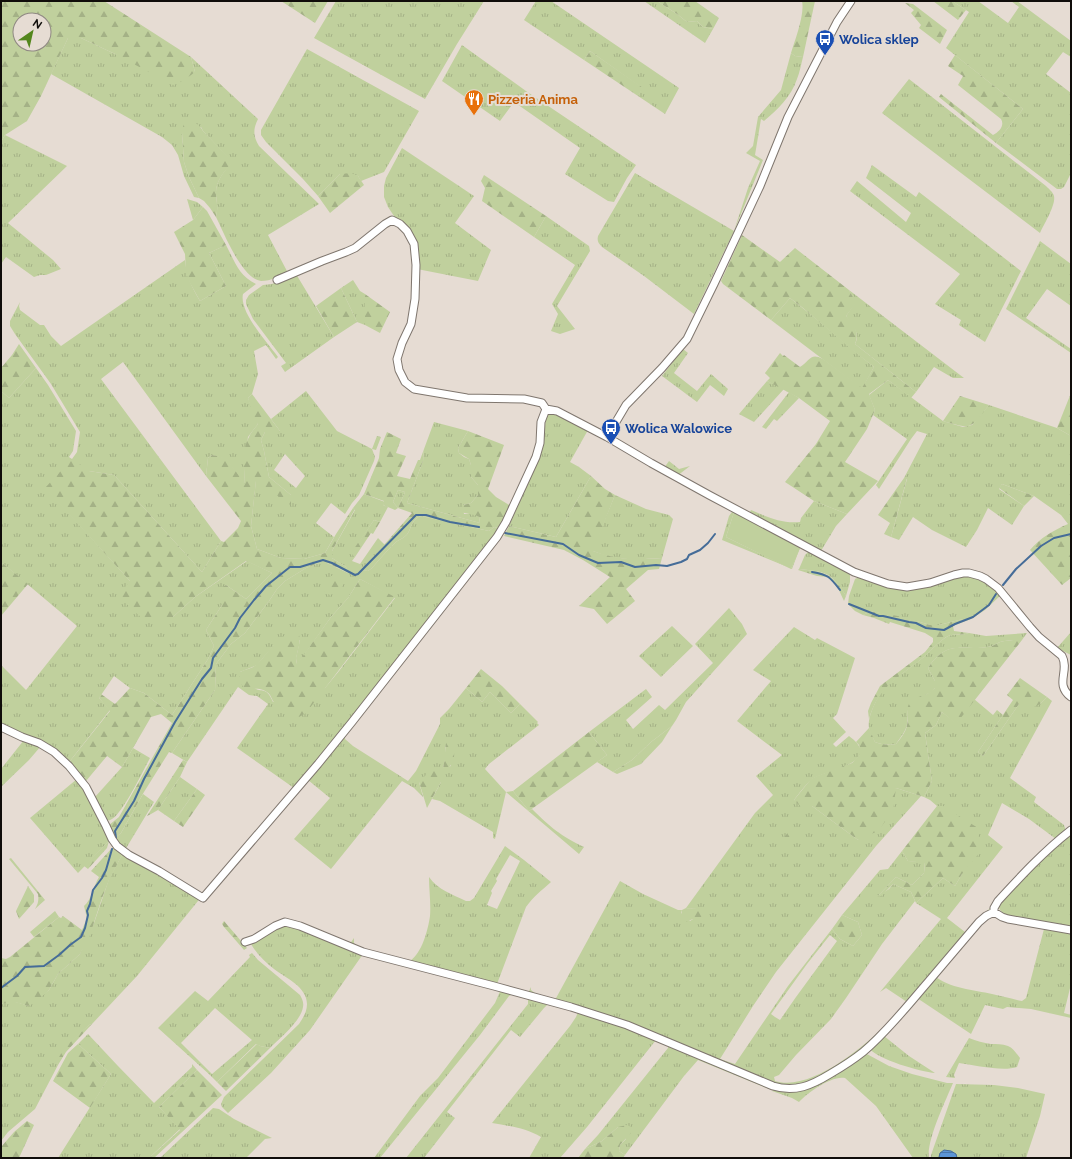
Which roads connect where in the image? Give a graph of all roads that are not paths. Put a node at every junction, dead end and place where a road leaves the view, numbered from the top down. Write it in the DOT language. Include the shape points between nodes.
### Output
graph roads {
  1 [pos="851,1"];
  2 [pos="277,280"];
  3 [pos="546,409"];
  4 [pos="607,437"];
  5 [pos="1071,696"];
  6 [pos="1,727"];
  7 [pos="1071,830"];
  8 [pos="994,912"];
  9 [pos="1071,930"];
  10 [pos="245,942"];
  1 -- 4 [label="street" via="837,22 788,117 760,186 687,339 626,405"];
  2 -- 3 [label="street" via="349,251 392,220 407,231 414,244 416,265 411,324 397,359 405,382 414,389 467,398 524,399 542,403"];
  3 -- 4 [label="street" via="556,411"];
  3 -- 6 [label="street" via="541,422 536,457 497,537 323,758 203,898 117,846 86,787 69,766 39,743"];
  4 -- 5 [label="street" via="854,572 888,584 907,587 963,573 974,574 986,580 1003,593 1038,636 1062,656 1065,665 1062,685"];
  7 -- 8 [label="street" via="1030,866 998,902"];
  8 -- 9 [label="street" via="1008,919"];
  8 -- 10 [label="street" via="979,922 905,1009 864,1051 823,1078 806,1086 791,1089 773,1086 627,1025 571,1007 363,952 300,926 285,922"];
}
